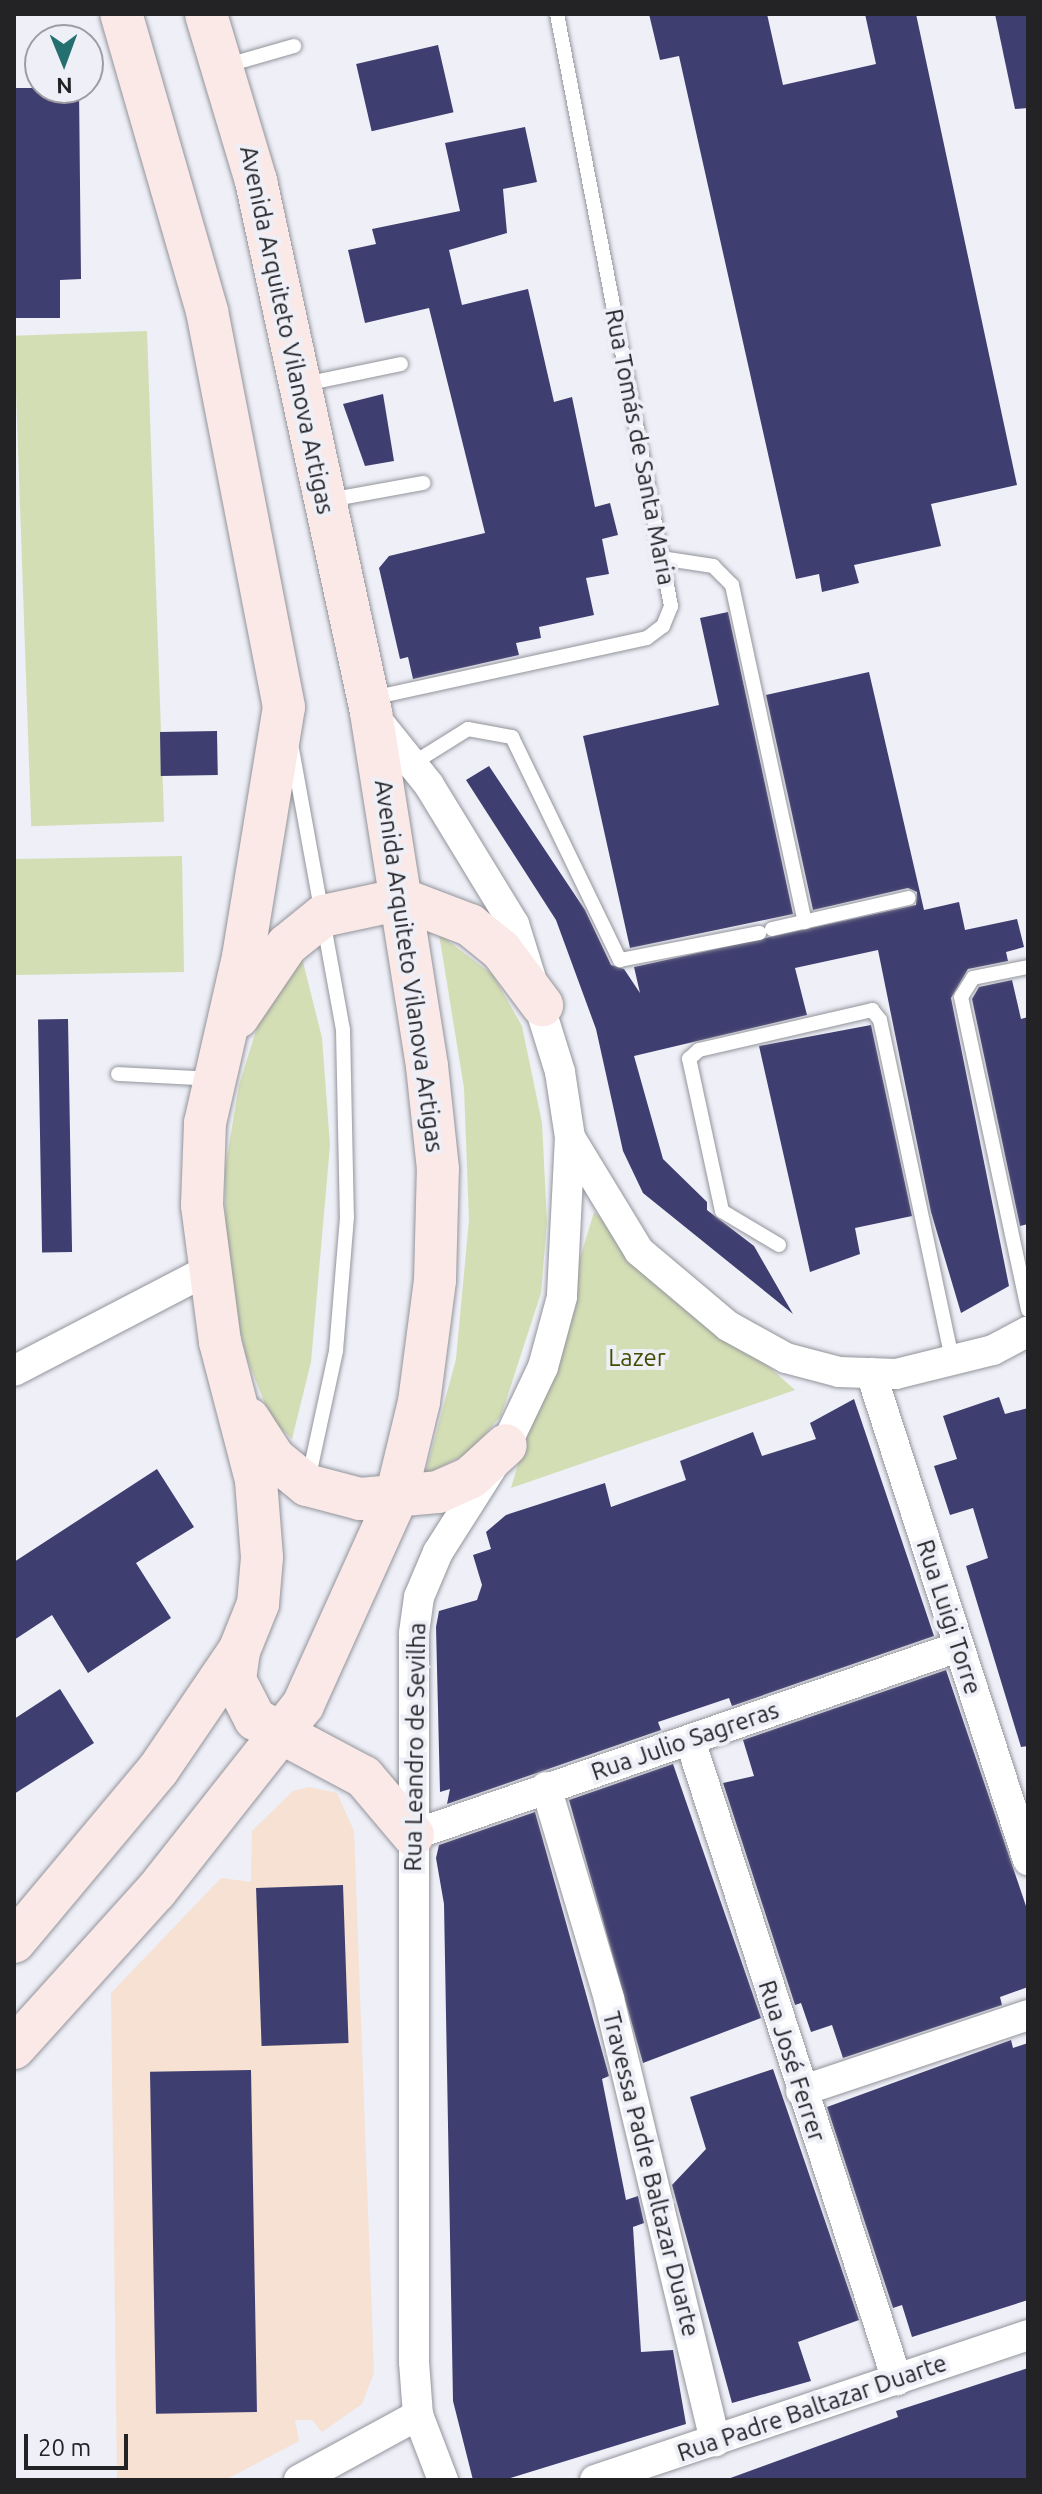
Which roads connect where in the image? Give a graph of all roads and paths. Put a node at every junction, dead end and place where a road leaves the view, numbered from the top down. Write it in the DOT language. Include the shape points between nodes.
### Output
graph roads {
  1 [pos="121,14"];
  2 [pos="206,14"];
  3 [pos="557,14"];
  4 [pos="294,46"];
  5 [pos="224,67"];
  6 [pos="401,364"];
  7 [pos="301,385"];
  8 [pos="423,483"];
  9 [pos="324,501"];
  10 [pos="661,558"];
  11 [pos="369,706"];
  12 [pos="284,707"];
  13 [pos="412,764"];
  14 [pos="909,898"];
  15 [pos="402,899"];
  16 [pos="323,916"];
  17 [pos="805,922"];
  18 [pos="1028,967"];
  19 [pos="542,1005"];
  20 [pos="224,1037"];
  21 [pos="118,1074"];
  22 [pos="214,1079"];
  23 [pos="570,1137"];
  24 [pos="779,1245"];
  25 [pos="208,1270"];
  26 [pos="1028,1310"];
  27 [pos="1028,1331"];
  28 [pos="953,1363"];
  29 [pos="14,1371"];
  30 [pos="871,1373"];
  31 [pos="238,1401"];
  32 [pos="506,1445"];
  33 [pos="307,1485"];
  34 [pos="395,1501"];
  35 [pos="958,1647"];
  36 [pos="239,1651"];
  37 [pos="282,1733"];
  38 [pos="690,1740"];
  39 [pos="546,1787"];
  40 [pos="413,1835"];
  41 [pos="1028,1860"];
  42 [pos="14,1942"];
  43 [pos="1028,2015"];
  44 [pos="14,2048"];
  45 [pos="801,2091"];
  46 [pos="1028,2335"];
  47 [pos="897,2380"];
  48 [pos="418,2415"];
  49 [pos="715,2441"];
  50 [pos="299,2480"];
  51 [pos="443,2480"];
  52 [pos="595,2480"];
  1 -- 12 [label="main road" via="207,311"];
  2 -- 5 [label="main road, Avenida Arquiteto Vilanova Artigas"];
  3 -- 10 [label="lane, Rua Tomás de Santa Maria"];
  4 -- 5 [label="lane"];
  5 -- 7 [label="main road, Avenida Arquiteto Vilanova Artigas"];
  6 -- 7 [label="lane"];
  7 -- 9 [label="main road, Avenida Arquiteto Vilanova Artigas"];
  8 -- 9 [label="lane"];
  9 -- 11 [label="main road, Avenida Arquiteto Vilanova Artigas"];
  10 -- 11 [label="lane, Rua Tomás de Santa Maria" via="671,606 663,626 647,638"];
  10 -- 17 [label="lane" via="713,566 732,585"];
  11 -- 13 [label="street, Rua Leandro de Sevilha"];
  11 -- 15 [label="main road, Avenida Arquiteto Vilanova Artigas"];
  12 -- 16 [label="lane"];
  12 -- 20 [label="main road"];
  13 -- 17 [label="lane" via="468,729 512,737 620,960"];
  13 -- 19 [label="street, Rua Leandro de Sevilha" via="514,924"];
  14 -- 17 [label="lane"];
  15 -- 16 [label="main road"];
  15 -- 19 [label="main road" via="470,925 501,950"];
  15 -- 34 [label="main road, Avenida Arquiteto Vilanova Artigas" via="438,1169 435,1280 419,1402"];
  16 -- 20 [label="main road" via="287,945"];
  16 -- 33 [label="lane" via="343,1030 348,1227 336,1351"];
  18 -- 26 [label="lane" via="973,978 961,997"];
  19 -- 23 [label="street, Rua Leandro de Sevilha"];
  20 -- 22 [label="main road"];
  21 -- 22 [label="lane"];
  22 -- 25 [label="main road" via="202,1205"];
  23 -- 30 [label="street" via="639,1251 715,1316 786,1358"];
  23 -- 32 [label="street, Rua Leandro de Sevilha" via="562,1297 543,1367"];
  24 -- 28 [label="lane" via="722,1211 689,1059 699,1050 872,1010 880,1020"];
  25 -- 29 [label="street"];
  25 -- 31 [label="main road"];
  27 -- 28 [label="street"];
  28 -- 30 [label="street"];
  30 -- 35 [label="street, Rua Luigi Torre"];
  31 -- 33 [label="main road" via="274,1458"];
  31 -- 36 [label="main road" via="256,1480 262,1557 258,1604"];
  32 -- 34 [label="main road" via="471,1477"];
  32 -- 40 [label="street, Rua Leandro de Sevilha" via="438,1552 419,1597"];
  33 -- 34 [label="main road" via="333,1496"];
  34 -- 37 [label="main road, Avenida Arquiteto Vilanova Artigas" via="303,1705"];
  35 -- 38 [label="street, Rua Julio Sagreras"];
  35 -- 41 [label="street, Rua Luigi Torre"];
  36 -- 37 [label="main road" via="235,1680 243,1704"];
  36 -- 42 [label="main road" via="158,1770"];
  37 -- 40 [label="main road" via="364,1777"];
  37 -- 44 [label="main road, Avenida Arquiteto Vilanova Artigas" via="156,1891"];
  38 -- 39 [label="street, Rua Julio Sagreras"];
  38 -- 45 [label="street, Rua José Ferrer"];
  39 -- 40 [label="street, Rua Julio Sagreras"];
  39 -- 49 [label="street, Travessa Padre Baltazar Duarte" via="582,1908"];
  40 -- 48 [label="street, Rua Leandro de Sevilha"];
  43 -- 45 [label="street"];
  45 -- 47 [label="street, Rua José Ferrer"];
  46 -- 47 [label="street, Rua Padre Baltazar Duarte"];
  47 -- 49 [label="street, Rua Padre Baltazar Duarte"];
  48 -- 50 [label="street"];
  48 -- 51 [label="street, Rua Leandro de Sevilha"];
  49 -- 52 [label="street, Rua Padre Baltazar Duarte"];
}
